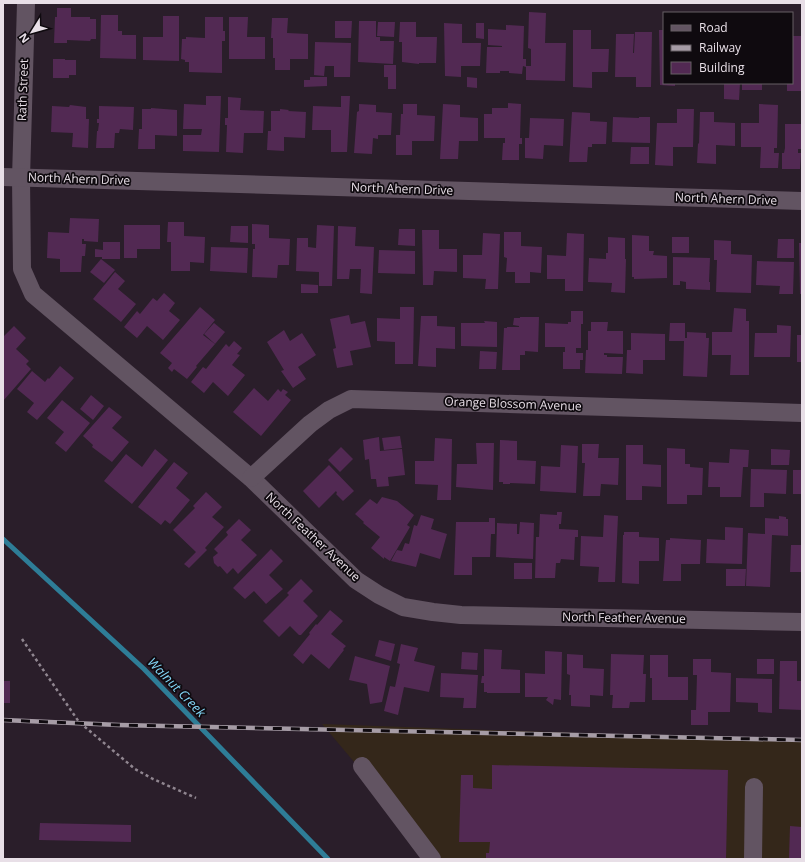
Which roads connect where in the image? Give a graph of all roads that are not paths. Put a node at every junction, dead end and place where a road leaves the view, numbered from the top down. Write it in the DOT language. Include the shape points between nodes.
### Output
graph roads {
  1 [pos="26,3"];
  2 [pos="3,177"];
  3 [pos="21,178"];
  4 [pos="802,201"];
  5 [pos="802,413"];
  6 [pos="252,478"];
  7 [pos="802,622"];
  8 [pos="362,766"];
  9 [pos="754,787"];
  10 [pos="432,859"];
  11 [pos="753,859"];
  1 -- 3 [label="street, Rath Street"];
  2 -- 3 [label="street, North Ahern Drive"];
  3 -- 4 [label="street, North Ahern Drive"];
  3 -- 6 [label="street, North Feather Avenue" via="22,269 33,294"];
  5 -- 6 [label="street, Orange Blossom Avenue" via="351,399 310,424"];
  6 -- 7 [label="street, North Feather Avenue" via="356,580 403,607 461,615"];
  8 -- 10 [label="street"];
  9 -- 11 [label="street"];
}
